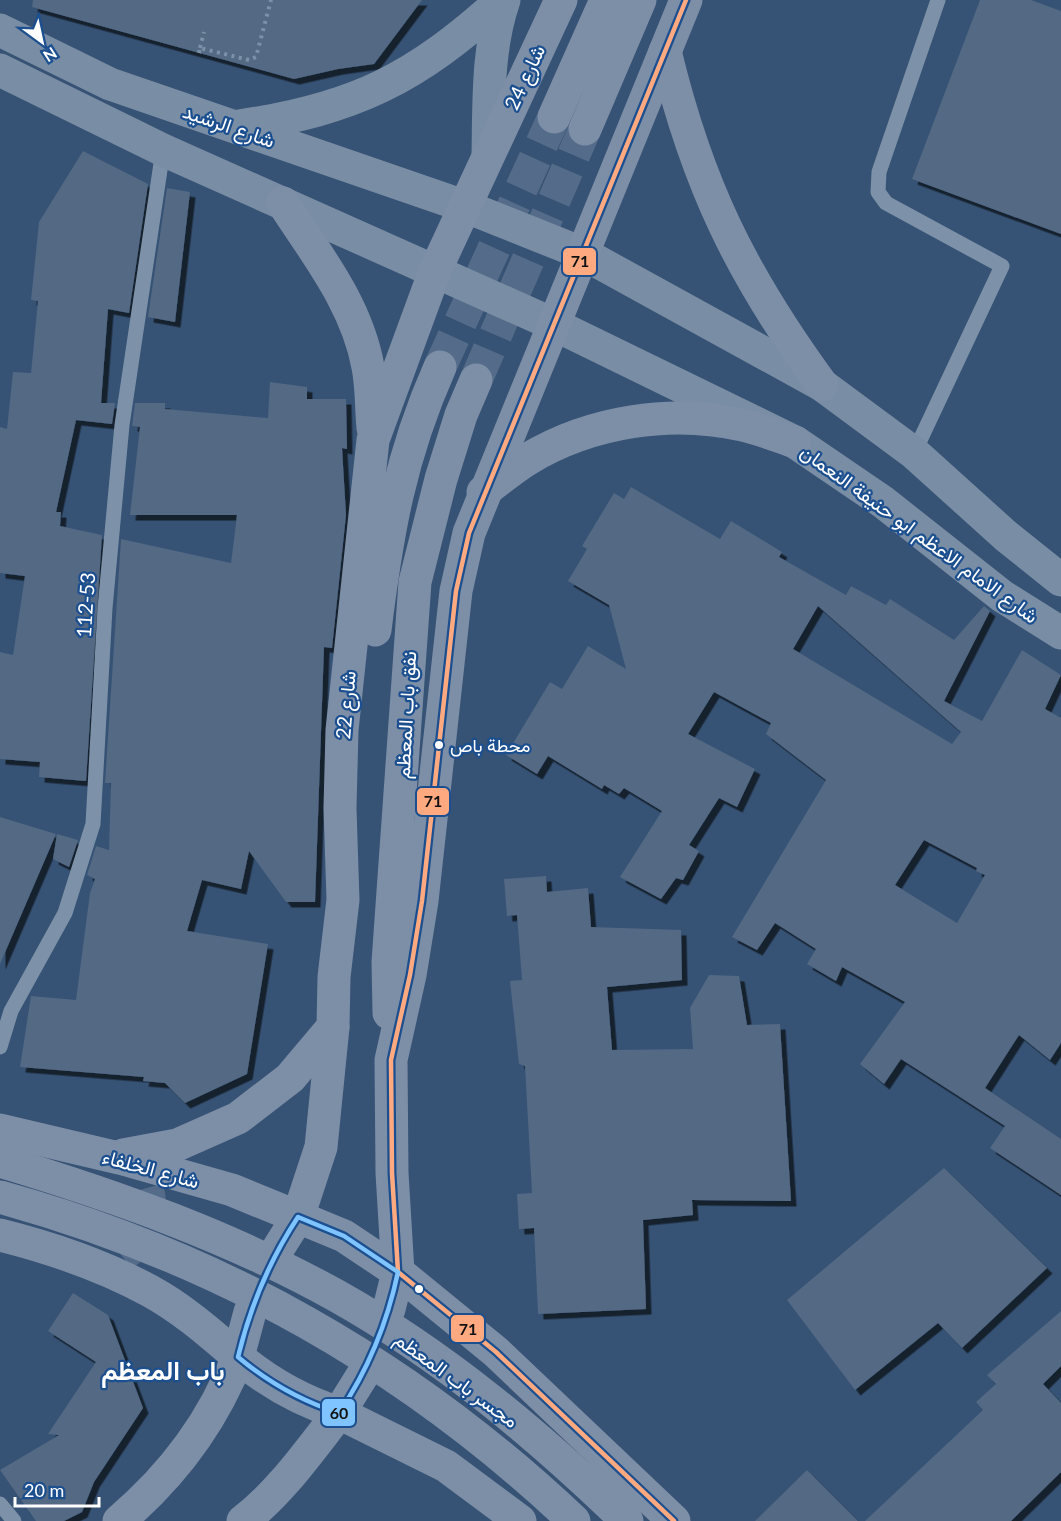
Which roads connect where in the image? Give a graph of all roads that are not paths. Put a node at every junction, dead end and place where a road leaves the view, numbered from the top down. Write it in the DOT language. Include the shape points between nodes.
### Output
graph roads {
  1 [pos="503,0"];
  2 [pos="561,0"];
  3 [pos="606,0"];
  4 [pos="640,0"];
  5 [pos="686,0"];
  6 [pos="938,0"];
  7 [pos="0,30"];
  8 [pos="665,51"];
  9 [pos="0,70"];
  10 [pos="554,117"];
  11 [pos="234,126"];
  12 [pos="585,129"];
  13 [pos="163,150"];
  14 [pos="488,154"];
  15 [pos="283,203"];
  16 [pos="464,206"];
  17 [pos="582,253"];
  18 [pos="435,271"];
  19 [pos="553,324"];
  20 [pos="440,368"];
  21 [pos="476,380"];
  22 [pos="822,384"];
  23 [pos="373,440"];
  24 [pos="795,442"];
  25 [pos="914,453"];
  26 [pos="483,492"];
  27 [pos="1061,580"];
  28 [pos="1061,633"];
  29 [pos="343,900"];
  30 [pos="333,1027"];
  31 [pos="0,1047"];
  32 [pos="391,1060"];
  33 [pos="0,1130"];
  34 [pos="117,1158"];
  35 [pos="0,1161"];
  36 [pos="147,1188"];
  37 [pos="0,1197"];
  38 [pos="298,1217"];
  39 [pos="0,1235"];
  40 [pos="279,1247"];
  41 [pos="398,1272"];
  42 [pos="389,1309"];
  43 [pos="250,1312"];
  44 [pos="238,1358"];
  45 [pos="362,1376"];
  46 [pos="513,1395"];
  47 [pos="548,1400"];
  48 [pos="339,1413"];
  49 [pos="465,1449"];
  50 [pos="478,1488"];
  51 [pos="0,1504"];
  52 [pos="14,1521"];
  53 [pos="119,1521"];
  54 [pos="243,1521"];
  55 [pos="520,1521"];
  56 [pos="574,1521"];
  57 [pos="627,1521"];
  58 [pos="674,1521"];
  1 -- 11 [label="main road" via="464,35 382,88 298,116"];
  1 -- 14 [label="main road, شارع 24" via="492,55"];
  2 -- 14 [label="main road, شارع 24"];
  3 -- 10 [label="main road"];
  4 -- 12 [label="main road"];
  5 -- 8 [label="main road"];
  6 -- 25 [label="lane" via="879,172 878,192 886,203 1002,266"];
  7 -- 11 [label="main road, شارع الرشيد" via="110,84"];
  8 -- 17 [label="main road"];
  8 -- 22 [label="main road" via="699,170 723,227 785,335"];
  9 -- 13 [label="main road"];
  11 -- 16 [label="main road, شارع الرشيد"];
  13 -- 15 [label="main road"];
  13 -- 31 [label="lane, 112-53" via="122,425 105,608 93,824 64,913 11,1011"];
  14 -- 16 [label="main road, شارع 24"];
  15 -- 18 [label="main road"];
  15 -- 23 [label="main road" via="345,297 360,333 369,368"];
  16 -- 17 [label="main road, شارع الرشيد"];
  16 -- 18 [label="main road, شارع 22"];
  17 -- 19 [label="main road"];
  17 -- 22 [label="main road"];
  18 -- 19 [label="main road, شارع الامام الاعظم ابو حنيفة النعمان"];
  18 -- 23 [label="main road, شارع 22"];
  19 -- 24 [label="main road, شارع الامام الاعظم ابو حنيفة النعمان"];
  19 -- 26 [label="main road"];
  20 -- 29 [label="main road, نفق باب المعظم" via="406,455 394,502"];
  21 -- 32 [label="main road, نفق باب المعظم" via="441,479 415,582 388,962"];
  22 -- 25 [label="main road"];
  23 -- 29 [label="main road, شارع 22" via="342,730"];
  24 -- 26 [label="main road" via="743,425 699,419 632,421 579,435 548,449"];
  24 -- 28 [label="main road, شارع الامام الاعظم ابو حنيفة النعمان" via="883,502 1002,596"];
  25 -- 27 [label="main road"];
  26 -- 32 [label="main road" via="456,591 422,901"];
  29 -- 30 [label="main road, شارع 22"];
  30 -- 34 [label="main road" via="290,1078 238,1118 177,1145"];
  30 -- 38 [label="main road, شارع 22" via="321,1147"];
  32 -- 41 [label="main road"];
  33 -- 34 [label="main road, شارع الخلفاء"];
  34 -- 36 [label="main road" via="134,1167"];
  34 -- 38 [label="main road, شارع الخلفاء" via="232,1190"];
  35 -- 57 [label="main road, مجسر باب المعظم, bridge" via="190,1226 336,1295 465,1381 558,1456"];
  37 -- 56 [label="main road, مجسر باب المعظم, bridge" via="109,1230 179,1258 341,1342 481,1439"];
  38 -- 40 [label="main road, شارع 22"];
  38 -- 41 [label="main road, شارع الخلفاء" via="344,1236"];
  39 -- 44 [label="main road" via="106,1259 197,1322"];
  41 -- 42 [label="main road"];
  41 -- 47 [label="main road, شارع الخلفاء" via="487,1344"];
  43 -- 44 [label="main road"];
  44 -- 48 [label="main road" via="293,1395"];
  44 -- 53 [label="main road" via="212,1416 159,1483"];
  45 -- 48 [label="main road"];
  46 -- 47 [label="main road"];
  47 -- 58 [label="main road, شارع الخلفاء"];
  48 -- 50 [label="main road" via="446,1466"];
  48 -- 54 [label="main road" via="259,1509"];
  49 -- 50 [label="main road"];
  50 -- 55 [label="main road"];
  51 -- 52 [label="lane"];
}
